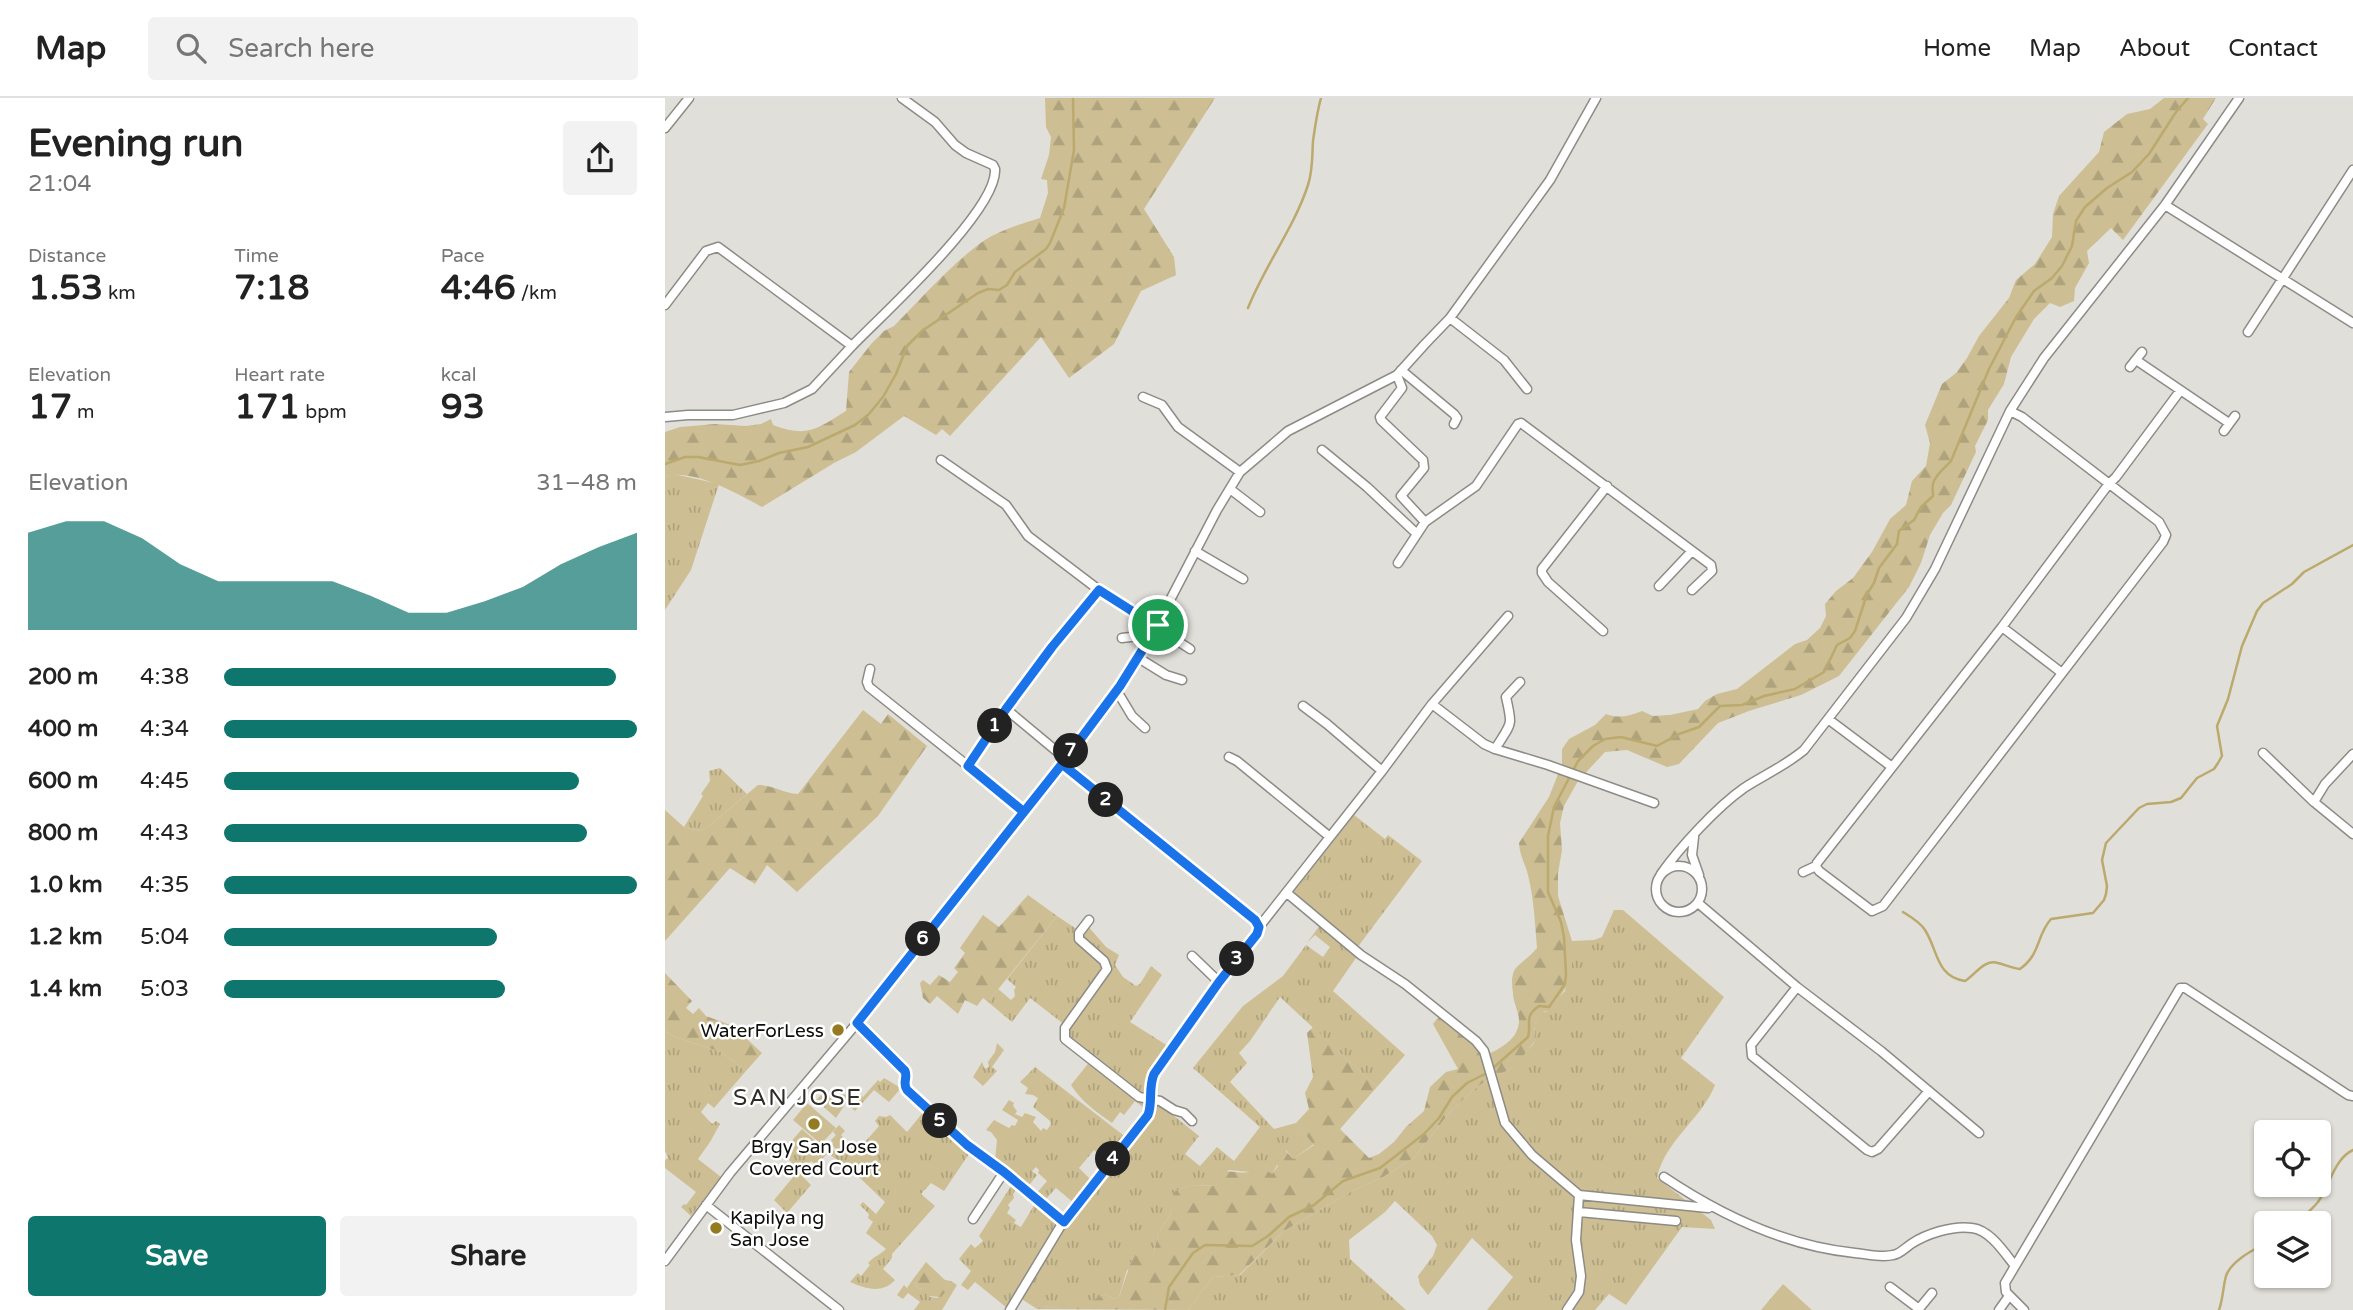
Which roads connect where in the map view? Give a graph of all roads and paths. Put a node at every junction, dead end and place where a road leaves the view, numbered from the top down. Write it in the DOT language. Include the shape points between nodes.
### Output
graph roads {
  1 [pos="689,98"];
  2 [pos="902,98"];
  3 [pos="1596,98"];
  4 [pos="2239,98"];
  5 [pos="665,128"];
  6 [pos="2353,170"];
  7 [pos="2165,205"];
  8 [pos="2283,277"];
  9 [pos="665,305"];
  10 [pos="1450,318"];
  11 [pos="2353,323"];
  12 [pos="2248,332"];
  13 [pos="852,346"];
  14 [pos="2142,352"];
  15 [pos="1399,372"];
  16 [pos="1527,389"];
  17 [pos="2180,391"];
  18 [pos="1143,397"];
  19 [pos="2010,411"];
  20 [pos="665,417"];
  21 [pos="2229,423"];
  22 [pos="1454,424"];
  23 [pos="1322,450"];
  24 [pos="941,460"];
  25 [pos="1240,472"];
  26 [pos="2108,485"];
  27 [pos="1607,486"];
  28 [pos="1230,489"];
  29 [pos="1260,512"];
  30 [pos="1425,522"];
  31 [pos="1417,534"];
  32 [pos="1195,551"];
  33 [pos="1692,551"];
  34 [pos="1398,564"];
  35 [pos="1243,579"];
  36 [pos="1659,586"];
  37 [pos="1099,590"];
  38 [pos="1692,590"];
  39 [pos="1508,616"];
  40 [pos="1157,626"];
  41 [pos="2002,628"];
  42 [pos="1603,631"];
  43 [pos="1122,638"];
  44 [pos="1149,640"];
  45 [pos="1191,649"];
  46 [pos="1137,657"];
  47 [pos="870,669"];
  48 [pos="2062,673"];
  49 [pos="1182,680"];
  50 [pos="1520,682"];
  51 [pos="1117,691"];
  52 [pos="1432,704"];
  53 [pos="1303,706"];
  54 [pos="1006,709"];
  55 [pos="1828,719"];
  56 [pos="1145,728"];
  57 [pos="1495,749"];
  58 [pos="2263,754"];
  59 [pos="2353,754"];
  60 [pos="1229,757"];
  61 [pos="1064,761"];
  62 [pos="968,766"];
  63 [pos="1892,767"];
  64 [pos="1383,772"];
  65 [pos="2315,802"];
  66 [pos="1654,803"];
  67 [pos="1024,812"];
  68 [pos="2353,834"];
  69 [pos="1695,835"];
  70 [pos="1330,837"];
  71 [pos="1816,866"];
  72 [pos="1803,872"];
  73 [pos="1661,874"];
  74 [pos="1700,878"];
  75 [pos="1287,893"];
  76 [pos="1698,903"];
  77 [pos="1089,920"];
  78 [pos="1259,927"];
  79 [pos="1192,956"];
  80 [pos="1219,982"];
  81 [pos="1797,987"];
  82 [pos="857,1023"];
  83 [pos="1929,1091"];
  84 [pos="2353,1096"];
  85 [pos="1152,1100"];
  86 [pos="1192,1121"];
  87 [pos="1979,1133"];
  88 [pos="1004,1172"];
  89 [pos="1664,1177"];
  90 [pos="1579,1195"];
  91 [pos="706,1205"];
  92 [pos="1714,1208"];
  93 [pos="1579,1212"];
  94 [pos="974,1219"];
  95 [pos="1677,1221"];
  96 [pos="1064,1222"];
  97 [pos="665,1261"];
  98 [pos="2015,1265"];
  99 [pos="1890,1287"];
  100 [pos="1932,1293"];
  101 [pos="2009,1296"];
  102 [pos="839,1310"];
  103 [pos="1010,1310"];
  104 [pos="1567,1310"];
  105 [pos="1919,1310"];
  106 [pos="1999,1310"];
  107 [pos="2024,1310"];
  1 -- 5 [label="street"];
  2 -- 13 [label="street" via="936,122 955,145 993,165 996,174 986,196 946,251"];
  3 -- 10 [label="street" via="1550,180"];
  4 -- 7 [label="street"];
  6 -- 8 [label="street"];
  7 -- 8 [label="street"];
  7 -- 19 [label="street" via="2044,358"];
  8 -- 11 [label="street"];
  8 -- 12 [label="street"];
  9 -- 13 [label="street" via="706,251 718,247"];
  10 -- 15 [label="street"];
  10 -- 16 [label="street" via="1504,360"];
  13 -- 20 [label="street" via="812,389 798,397 733,415"];
  14 -- 17 [label="street" via="2133,364"];
  15 -- 22 [label="street" via="1454,414"];
  15 -- 25 [label="street" via="1288,431"];
  15 -- 30 [label="street" via="1402,388 1380,417 1423,460 1423,468 1401,496"];
  17 -- 21 [label="street"];
  17 -- 26 [label="street"];
  18 -- 25 [label="street" via="1162,405 1178,427"];
  19 -- 26 [label="street"];
  19 -- 55 [label="street" via="1912,608"];
  23 -- 31 [label="street"];
  24 -- 37 [label="street" via="1006,505 1028,536"];
  25 -- 28 [label="street"];
  26 -- 41 [label="street"];
  26 -- 48 [label="street" via="2159,522 2166,534"];
  27 -- 30 [label="street" via="1521,423 1476,486"];
  27 -- 33 [label="street"];
  27 -- 42 [label="street" via="1542,569 1548,582"];
  28 -- 29 [label="street"];
  28 -- 32 [label="street"];
  30 -- 31 [label="street"];
  31 -- 34 [label="street"];
  32 -- 35 [label="street"];
  32 -- 40 [label="street"];
  33 -- 36 [label="street"];
  33 -- 38 [label="street" via="1712,568"];
  37 -- 40 [label="street"];
  37 -- 54 [label="street"];
  39 -- 52 [label="street"];
  40 -- 44 [label="street"];
  40 -- 45 [label="street"];
  41 -- 48 [label="street"];
  41 -- 63 [label="street"];
  43 -- 44 [label="street"];
  44 -- 46 [label="street"];
  46 -- 49 [label="street"];
  46 -- 51 [label="street"];
  47 -- 62 [label="street" via="869,687"];
  48 -- 71 [label="street" via="1883,906 1872,911"];
  50 -- 57 [label="street" via="1506,697 1512,718"];
  51 -- 56 [label="street"];
  51 -- 61 [label="street"];
  52 -- 57 [label="street"];
  52 -- 64 [label="street"];
  53 -- 64 [label="street"];
  54 -- 61 [label="street"];
  54 -- 62 [label="street"];
  55 -- 63 [label="street"];
  55 -- 69 [label="street" via="1804,750 1727,801"];
  57 -- 66 [label="street"];
  58 -- 65 [label="street"];
  59 -- 65 [label="street"];
  60 -- 70 [label="street"];
  61 -- 67 [label="street"];
  61 -- 78 [label="street"];
  62 -- 67 [label="street"];
  63 -- 71 [label="street"];
  64 -- 70 [label="street"];
  65 -- 68 [label="street"];
  67 -- 82 [label="street"];
  69 -- 73 [label="street"];
  69 -- 74 [label="street" via="1692,855"];
  70 -- 75 [label="street"];
  71 -- 72 [label="street"];
  73 -- 74 [label="street" via="1682,866"];
  73 -- 76 [label="street" via="1655,887 1663,907 1677,913"];
  74 -- 76 [label="street"];
  75 -- 78 [label="street"];
  75 -- 90 [label="street" via="1476,1041 1486,1057 1505,1123 1532,1155"];
  76 -- 81 [label="street"];
  77 -- 85 [label="street" via="1078,938 1104,961 1107,971 1065,1028 1064,1036 1139,1097"];
  78 -- 80 [label="street"];
  79 -- 80 [label="street"];
  80 -- 85 [label="street" via="1154,1074"];
  81 -- 83 [label="street"];
  81 -- 83 [label="street" via="1751,1045 1752,1056 1867,1150 1878,1149"];
  82 -- 88 [label="street" via="905,1071 907,1090"];
  82 -- 91 [label="street"];
  83 -- 87 [label="street"];
  84 -- 98 [label="street" via="2181,988"];
  85 -- 86 [label="street" via="1184,1112"];
  85 -- 96 [label="street" via="1148,1115"];
  88 -- 94 [label="street"];
  88 -- 96 [label="street"];
  89 -- 92 [label="street"];
  90 -- 92 [label="street"];
  90 -- 93 [label="street"];
  91 -- 97 [label="street"];
  91 -- 102 [label="street"];
  92 -- 98 [label="street" via="1817,1248 1886,1256 1952,1228 1976,1228"];
  93 -- 95 [label="street"];
  93 -- 104 [label="street" via="1576,1240 1581,1276 1579,1292"];
  96 -- 103 [label="street"];
  98 -- 101 [label="street" via="2004,1287"];
  99 -- 105 [label="street"];
  100 -- 105 [label="street"];
  101 -- 106 [label="street"];
  101 -- 107 [label="street"];
}
